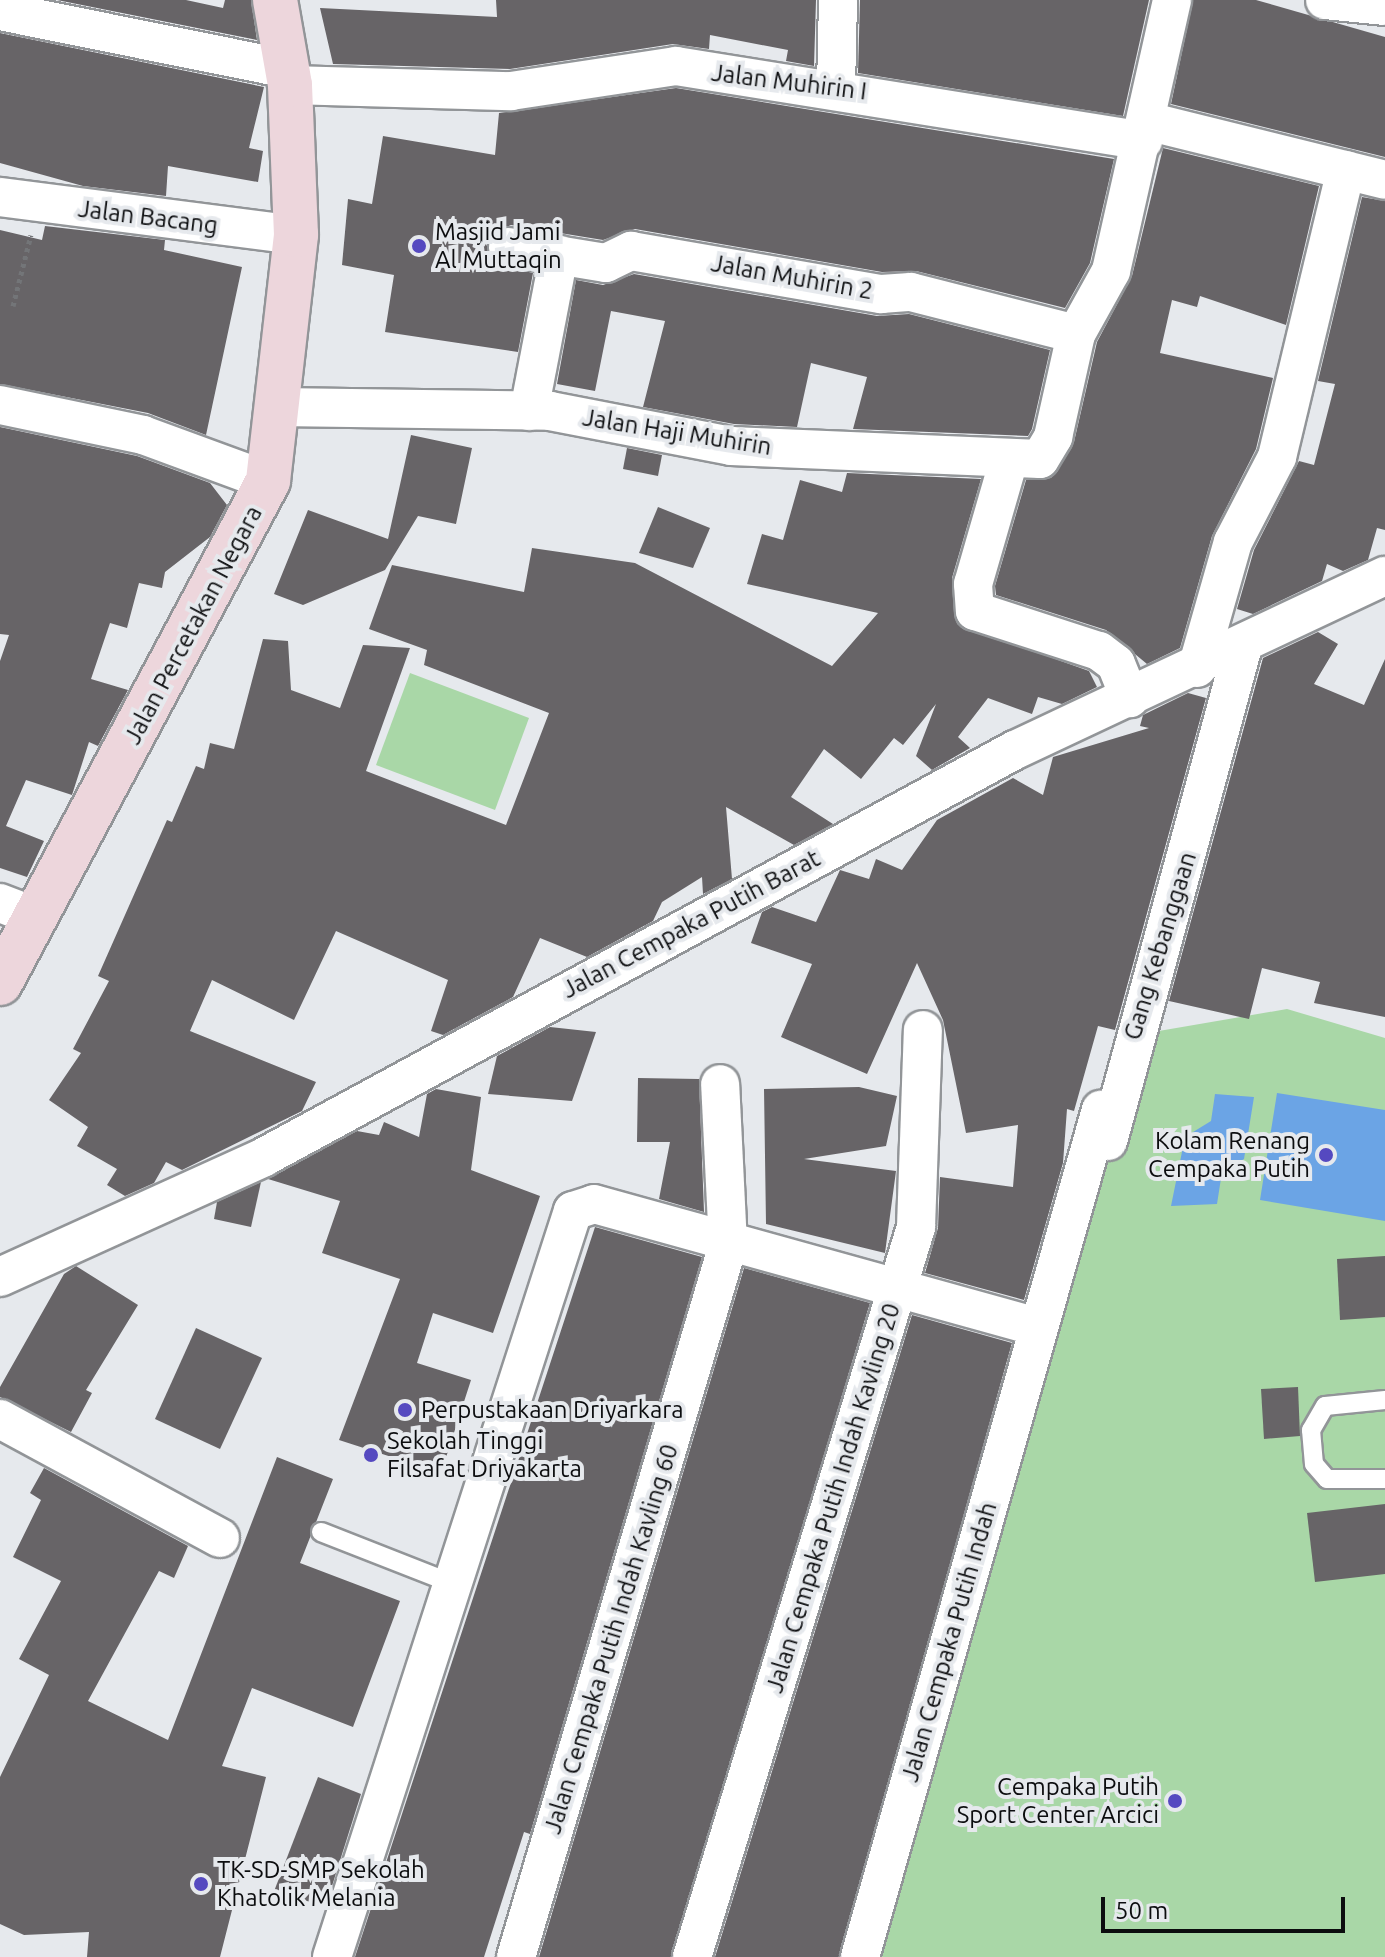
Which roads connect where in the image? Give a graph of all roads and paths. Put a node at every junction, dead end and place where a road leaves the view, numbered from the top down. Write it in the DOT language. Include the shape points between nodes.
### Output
graph roads {
  1 [pos="275,0"];
  2 [pos="838,0"];
  3 [pos="1172,0"];
  4 [pos="1325,0"];
  5 [pos="1385,6"];
  6 [pos="0,11"];
  7 [pos="289,77"];
  8 [pos="836,88"];
  9 [pos="1145,131"];
  10 [pos="1346,170"];
  11 [pos="1385,180"];
  12 [pos="0,197"];
  13 [pos="39,203"];
  14 [pos="296,235"];
  15 [pos="508,247"];
  16 [pos="559,255"];
  17 [pos="13,306"];
  18 [pos="1076,334"];
  19 [pos="0,405"];
  20 [pos="278,407"];
  21 [pos="529,411"];
  22 [pos="1008,463"];
  23 [pos="268,481"];
  24 [pos="1385,576"];
  25 [pos="1243,646"];
  26 [pos="1197,668"];
  27 [pos="1130,698"];
  28 [pos="17,909"];
  29 [pos="0,983"];
  30 [pos="923,1030"];
  31 [pos="720,1084"];
  32 [pos="1101,1110"];
  33 [pos="1065,1238"];
  34 [pos="728,1245"];
  35 [pos="0,1277"];
  36 [pos="897,1293"];
  37 [pos="1038,1327"];
  38 [pos="1385,1400"];
  39 [pos="0,1419"];
  40 [pos="1385,1479"];
  41 [pos="321,1532"];
  42 [pos="220,1538"];
  43 [pos="451,1583"];
  44 [pos="332,1957"];
  45 [pos="516,1957"];
  46 [pos="692,1957"];
  47 [pos="860,1957"];
  1 -- 7 [label="main road, Jalan Percetakan Negara"];
  2 -- 8 [label="street"];
  3 -- 9 [label="street"];
  4 -- 5 [label="street"];
  6 -- 7 [label="street, Jalan Muhirin I"];
  7 -- 8 [label="street, Jalan Muhirin I" via="511,91 676,66"];
  7 -- 14 [label="main road, Jalan Percetakan Negara"];
  8 -- 9 [label="street, Jalan Muhirin I"];
  9 -- 10 [label="street, Jalan Muhirin I"];
  9 -- 18 [label="street" via="1111,271"];
  10 -- 11 [label="street, Jalan Muhirin I"];
  10 -- 26 [label="street" via="1277,457 1233,542"];
  12 -- 13 [label="street, Jalan Bacang"];
  13 -- 14 [label="street, Jalan Bacang"];
  13 -- 17 [label="path"];
  14 -- 20 [label="main road, Jalan Percetakan Negara"];
  15 -- 16 [label="street, Jalan Muhirin 2"];
  16 -- 18 [label="street, Jalan Muhirin 2" via="606,263 631,251 881,294 911,292"];
  16 -- 21 [label="street"];
  18 -- 22 [label="street, Jalan Haji Muhirin" via="1046,452"];
  19 -- 23 [label="street" via="143,435"];
  20 -- 21 [label="street, Jalan Haji Muhirin"];
  20 -- 23 [label="main road, Jalan Percetakan Negara"];
  21 -- 22 [label="street, Jalan Haji Muhirin" via="731,446"];
  22 -- 27 [label="street" via="973,584 975,611 1099,651 1116,664"];
  23 -- 28 [label="main road, Jalan Percetakan Negara"];
  24 -- 25 [label="street, Jalan Cempaka Putih Barat"];
  25 -- 26 [label="street, Jalan Cempaka Putih Barat"];
  25 -- 33 [label="street, Gang Kebanggaan" via="1096,1189 1077,1233"];
  26 -- 27 [label="street, Jalan Cempaka Putih Barat"];
  27 -- 35 [label="street, Jalan Cempaka Putih Barat" via="1015,750 264,1157"];
  28 -- 29 [label="main road, Jalan Percetakan Negara"];
  30 -- 36 [label="street, Jalan Cempaka Putih Indah Kavling 20" via="919,1201"];
  31 -- 34 [label="street, Jalan Cempaka Putih Indah Kavling 60"];
  32 -- 33 [label="street, Jalan Cempaka Putih Indah"];
  33 -- 37 [label="street, Jalan Cempaka Putih Indah"];
  34 -- 36 [label="street"];
  34 -- 43 [label="street" via="594,1204 568,1218"];
  34 -- 45 [label="street, Jalan Cempaka Putih Indah Kavling 60"];
  36 -- 37 [label="street"];
  36 -- 46 [label="street, Jalan Cempaka Putih Indah Kavling 20"];
  37 -- 47 [label="street, Jalan Cempaka Putih Indah"];
  38 -- 40 [label="lane" via="1325,1406 1311,1430 1314,1464 1327,1479"];
  39 -- 42 [label="street"];
  41 -- 43 [label="lane"];
  43 -- 44 [label="street"];
}
